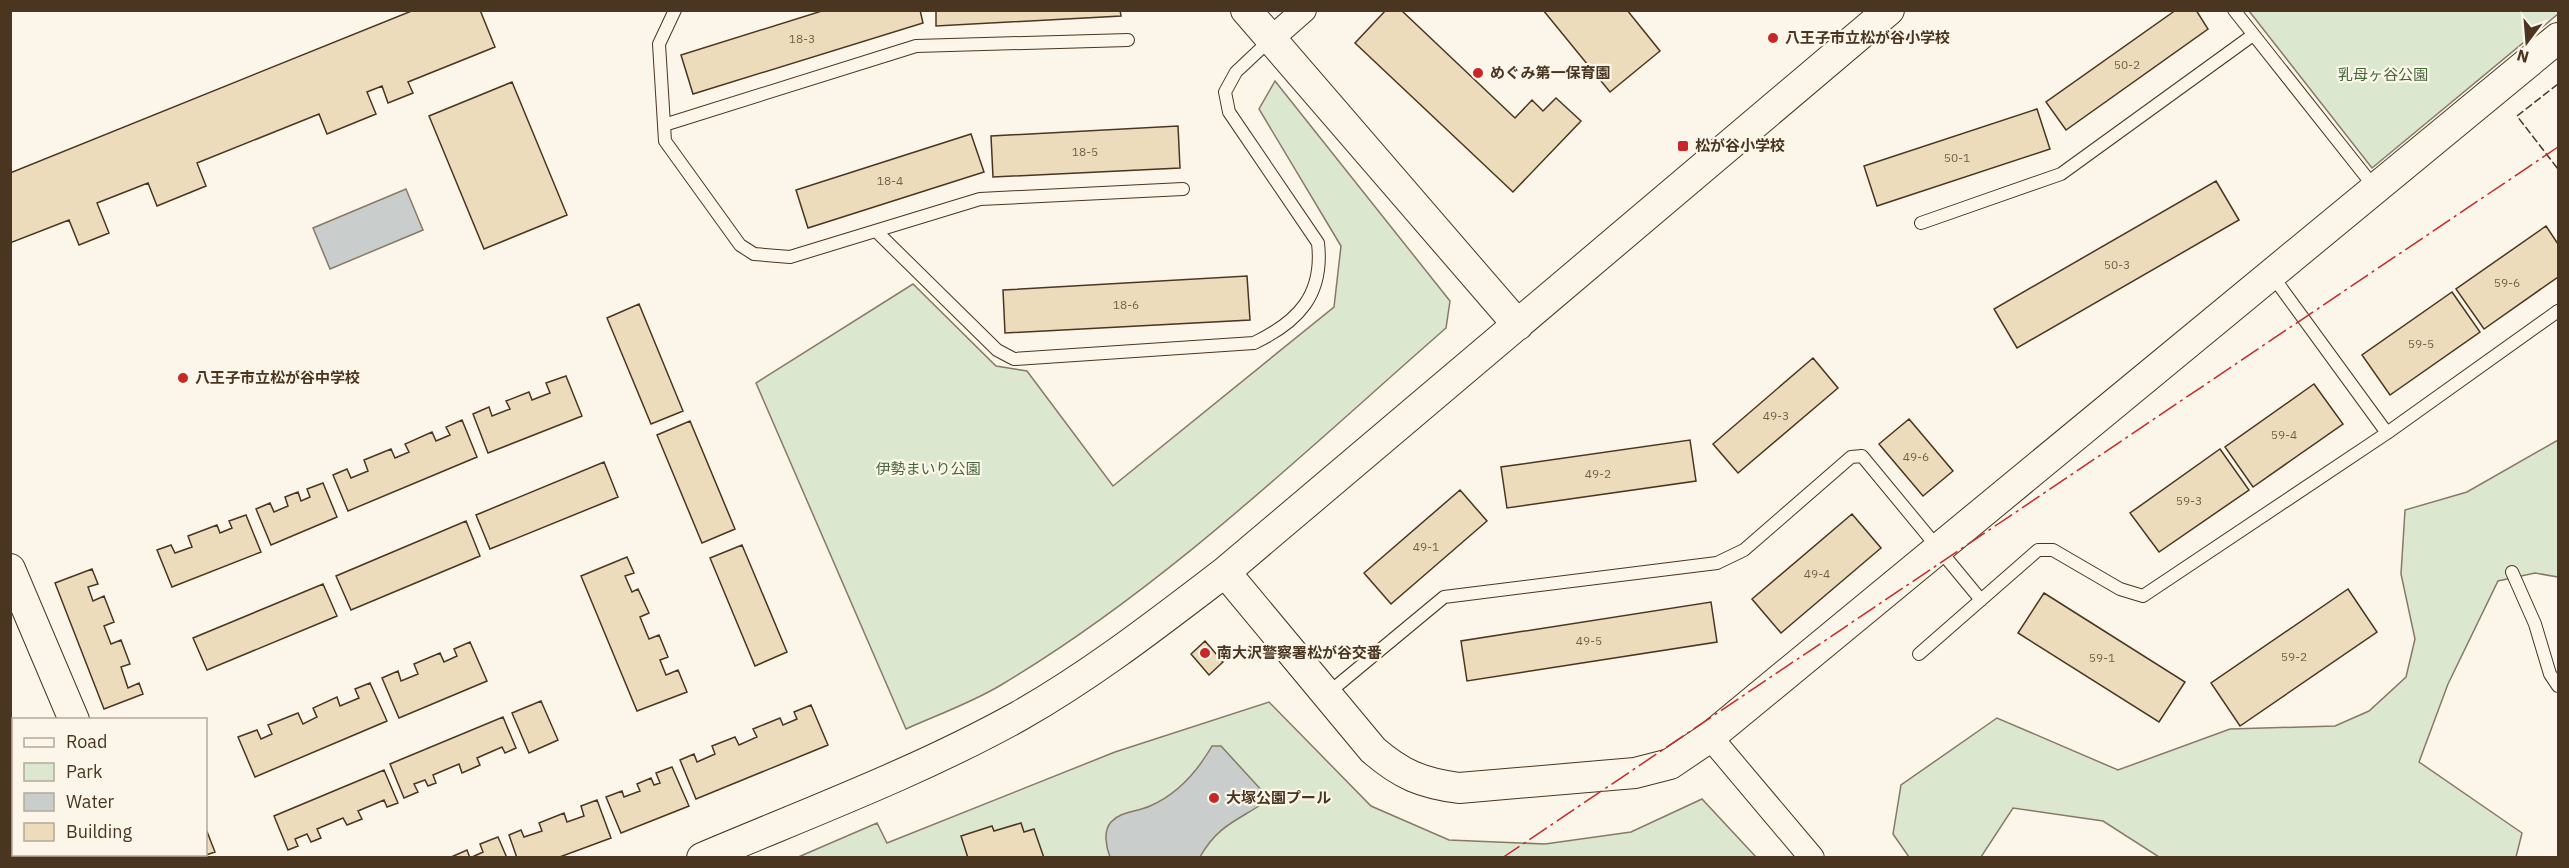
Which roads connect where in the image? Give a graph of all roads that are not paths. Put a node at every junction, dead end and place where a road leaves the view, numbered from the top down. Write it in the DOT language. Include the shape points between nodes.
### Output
graph roads {
  1 [pos="675,10"];
  2 [pos="1246,10"];
  3 [pos="1304,10"];
  4 [pos="1889,10"];
  5 [pos="2234,10"];
  6 [pos="2253,35"];
  7 [pos="2559,38"];
  8 [pos="1271,39"];
  9 [pos="1128,40"];
  10 [pos="664,125"];
  11 [pos="2375,188"];
  12 [pos="1183,189"];
  13 [pos="1921,223"];
  14 [pos="877,232"];
  15 [pos="2271,274"];
  16 [pos="2559,311"];
  17 [pos="1518,325"];
  18 [pos="2387,433"];
  19 [pos="1939,550"];
  20 [pos="10,568"];
  21 [pos="1225,572"];
  22 [pos="2512,572"];
  23 [pos="1981,600"];
  24 [pos="1919,654"];
  25 [pos="2559,686"];
  26 [pos="1326,694"];
  27 [pos="73,718"];
  28 [pos="1710,736"];
  29 [pos="702,858"];
  30 [pos="1812,858"];
  1 -- 10 [label="lane" via="659,44 657,59"];
  2 -- 8 [label="street"];
  3 -- 8 [label="street"];
  4 -- 17 [label="street"];
  5 -- 6 [label="lane"];
  6 -- 11 [label="lane"];
  6 -- 13 [label="lane" via="2061,174"];
  7 -- 11 [label="street"];
  8 -- 14 [label="lane" via="1236,72 1225,92 1229,112 1318,243 1321,264 1312,294 1296,317 1278,332 1254,343 1014,359 997,350"];
  8 -- 17 [label="street"];
  9 -- 10 [label="lane" via="916,46"];
  10 -- 14 [label="lane" via="665,141 740,245 754,254 790,257"];
  11 -- 15 [label="street"];
  12 -- 14 [label="lane" via="980,199"];
  15 -- 18 [label="lane"];
  15 -- 19 [label="street"];
  16 -- 18 [label="lane"];
  17 -- 21 [label="street"];
  18 -- 23 [label="lane" via="2143,596 2120,589 2053,550 2038,550"];
  19 -- 23 [label="lane"];
  19 -- 26 [label="lane" via="1862,456 1851,457 1744,550 1718,562 1444,597"];
  19 -- 28 [label="street"];
  20 -- 27 [label="street"];
  21 -- 26 [label="street"];
  21 -- 29 [label="street" via="1130,645 1020,715 907,771"];
  22 -- 25 [label="lane" via="2535,624 2550,674"];
  23 -- 24 [label="lane"];
  26 -- 28 [label="street" via="1373,750 1402,774 1459,788 1635,773 1670,764"];
  28 -- 30 [label="street"];
}
